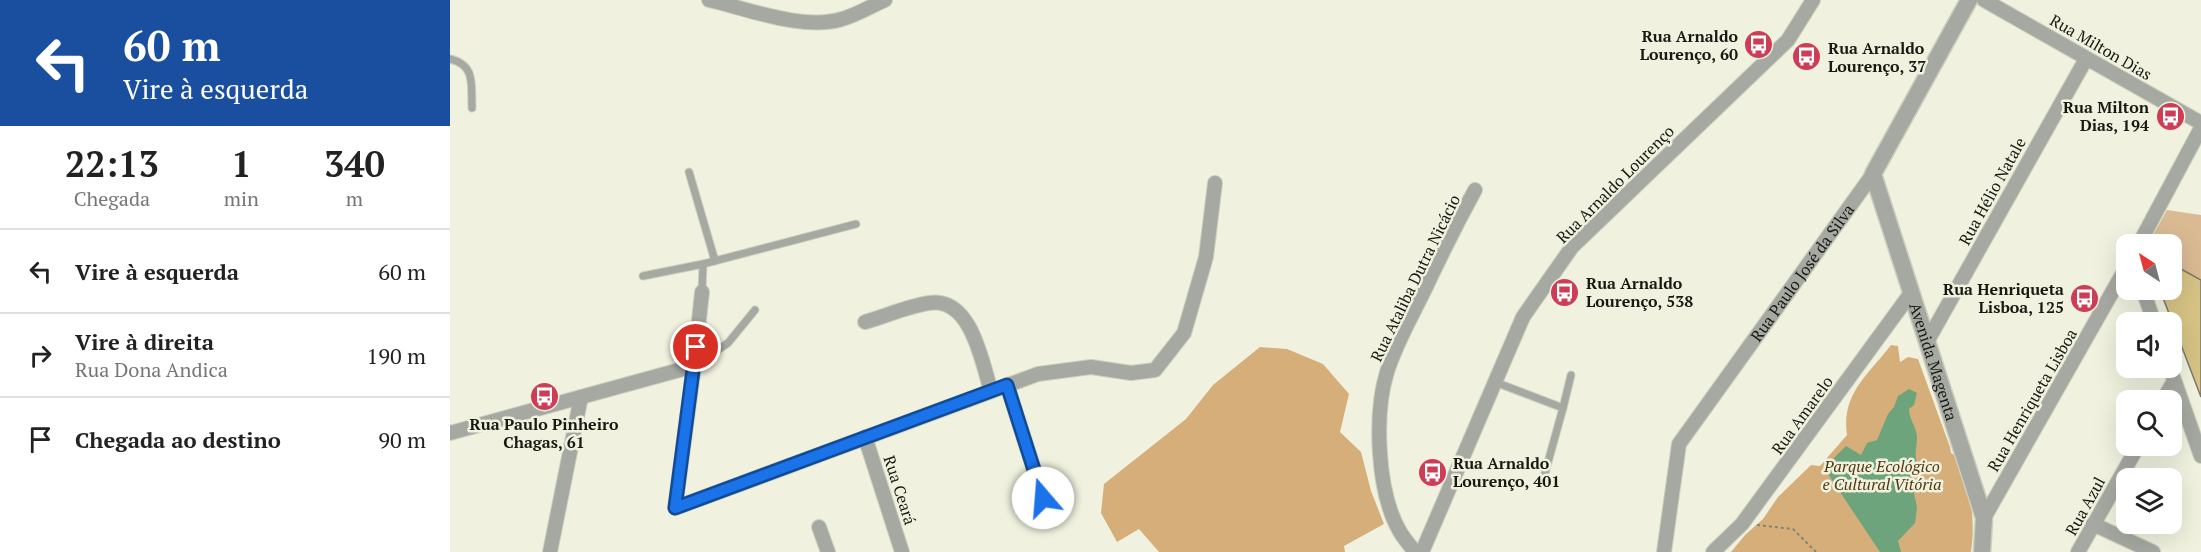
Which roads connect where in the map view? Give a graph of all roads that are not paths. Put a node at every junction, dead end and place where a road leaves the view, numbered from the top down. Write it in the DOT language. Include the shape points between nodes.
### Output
graph roads {
  1 [pos="710,0"];
  2 [pos="885,0"];
  3 [pos="1813,0"];
  4 [pos="1969,0"];
  5 [pos="1984,0"];
  6 [pos="450,59"];
  7 [pos="2086,59"];
  8 [pos="472,108"];
  9 [pos="2201,123"];
  10 [pos="2201,128"];
  11 [pos="689,172"];
  12 [pos="1873,174"];
  13 [pos="1215,183"];
  14 [pos="1475,190"];
  15 [pos="856,224"];
  16 [pos="2144,234"];
  17 [pos="715,261"];
  18 [pos="703,264"];
  19 [pos="643,276"];
  20 [pos="2116,285"];
  21 [pos="702,292"];
  22 [pos="1911,292"];
  23 [pos="755,310"];
  24 [pos="865,322"];
  25 [pos="1928,340"];
  26 [pos="694,366"];
  27 [pos="1571,375"];
  28 [pos="2173,378"];
  29 [pos="1495,382"];
  30 [pos="1007,385"];
  31 [pos="991,391"];
  32 [pos="581,398"];
  33 [pos="1563,408"];
  34 [pos="450,434"];
  35 [pos="865,437"];
  36 [pos="2132,456"];
  37 [pos="2201,456"];
  38 [pos="1545,473"];
  39 [pos="1984,518"];
  40 [pos="1050,520"];
  41 [pos="2094,524"];
  42 [pos="819,527"];
  43 [pos="550,552"];
  44 [pos="828,552"];
  45 [pos="902,552"];
  46 [pos="1415,552"];
  47 [pos="1422,552"];
  48 [pos="1664,552"];
  49 [pos="1713,552"];
  50 [pos="1982,552"];
  51 [pos="2078,552"];
  52 [pos="2153,552"];
  1 -- 2 [label="street" via="782,18 821,23 842,19"];
  3 -- 29 [label="street, Rua Arnaldo Lourenço" via="1788,40 1572,247 1523,318"];
  4 -- 12 [label="street, Rua Paulo José da Silva"];
  5 -- 7 [label="street, Rua Milton Dias"];
  6 -- 8 [label="lane" via="467,67"];
  7 -- 9 [label="street, Rua Milton Dias"];
  7 -- 25 [label="street, Rua Hélio Natale"];
  10 -- 16 [label="street"];
  11 -- 17 [label="lane"];
  12 -- 22 [label="street, Avenida Magenta"];
  12 -- 48 [label="street, Rua Paulo José da Silva" via="1679,444"];
  13 -- 30 [label="street" via="1206,257 1184,333 1155,370 1131,373 1091,367 1038,374"];
  14 -- 46 [label="street, Rua Ataliba Dutra Nicácio" via="1449,237 1387,374 1380,418 1382,468 1399,529"];
  15 -- 17 [label="lane"];
  17 -- 18 [label="lane"];
  18 -- 19 [label="lane"];
  18 -- 21 [label="lane"];
  20 -- 39 [label="street, Rua Henriqueta Lisboa"];
  21 -- 26 [label="street"];
  22 -- 25 [label="street, Avenida Magenta"];
  22 -- 49 [label="street, Rua Amarelo" via="1742,524"];
  23 -- 26 [label="lane" via="728,343"];
  24 -- 31 [label="street" via="930,302 948,306 965,319 973,334"];
  25 -- 39 [label="street, Avenida Magenta"];
  26 -- 32 [label="street"];
  26 -- 35 [label="street" via="675,508"];
  27 -- 33 [label="lane"];
  28 -- 37 [label="street"];
  29 -- 33 [label="lane"];
  29 -- 47 [label="street, Rua Arnaldo Lourenço"];
  30 -- 31 [label="street"];
  30 -- 40 [label="street"];
  31 -- 35 [label="street"];
  32 -- 34 [label="street"];
  32 -- 43 [label="street"];
  33 -- 38 [label="lane"];
  35 -- 45 [label="street, Rua Ceará"];
  36 -- 41 [label="street, Rua Azul"];
  39 -- 50 [label="street, Avenida Magenta"];
  41 -- 51 [label="street, Rua Azul"];
  41 -- 52 [label="street"];
  42 -- 44 [label="street"];
}
